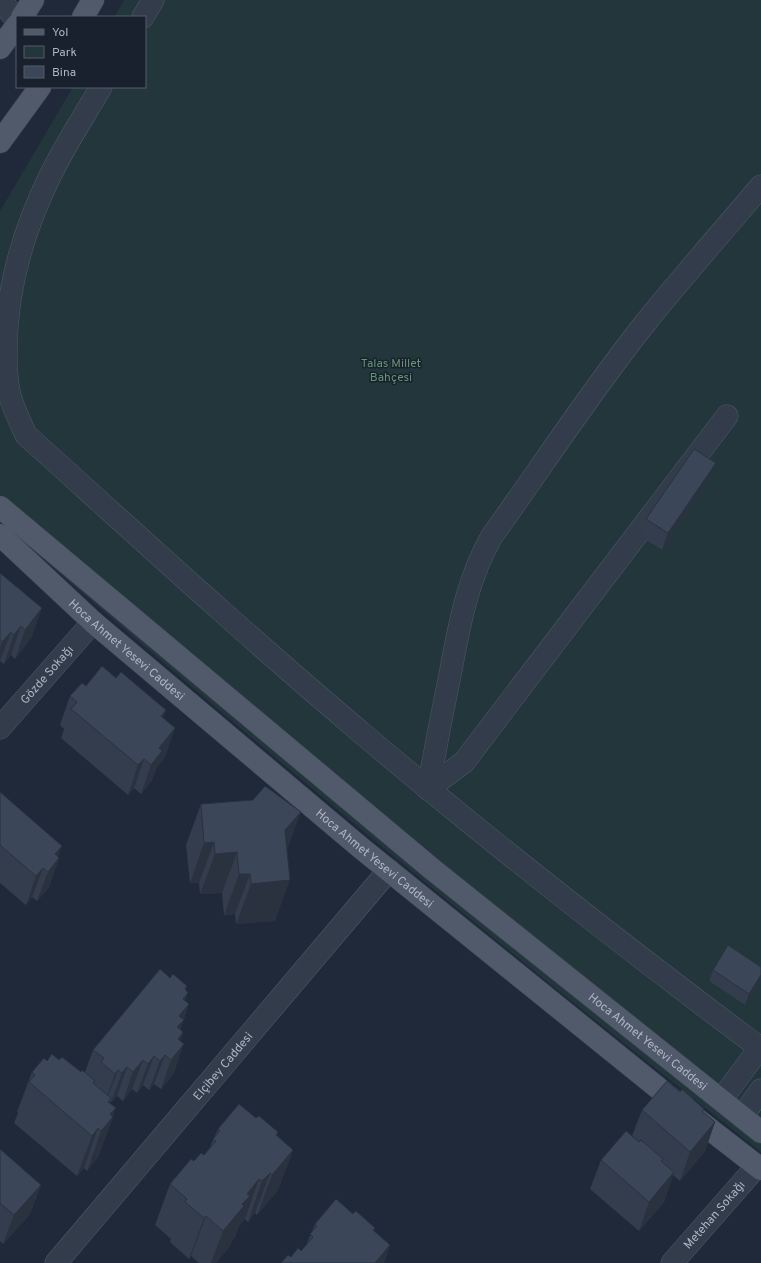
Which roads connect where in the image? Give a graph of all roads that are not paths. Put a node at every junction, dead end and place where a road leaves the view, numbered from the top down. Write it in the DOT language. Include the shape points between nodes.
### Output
graph roads {
  1 [pos="1,0"];
  2 [pos="33,0"];
  3 [pos="93,0"];
  4 [pos="152,0"];
  5 [pos="23,16"];
  6 [pos="84,16"];
  7 [pos="144,16"];
  8 [pos="16,20"];
  9 [pos="16,26"];
  10 [pos="0,48"];
  11 [pos="39,88"];
  12 [pos="101,88"];
  13 [pos="14,124"];
  14 [pos="0,142"];
  15 [pos="0,156"];
  16 [pos="761,186"];
  17 [pos="727,416"];
  18 [pos="0,507"];
  19 [pos="0,535"];
  20 [pos="93,622"];
  21 [pos="0,728"];
  22 [pos="428,789"];
  23 [pos="389,870"];
  24 [pos="760,1047"];
  25 [pos="761,1090"];
  26 [pos="721,1100"];
  27 [pos="742,1117"];
  28 [pos="761,1132"];
  29 [pos="759,1167"];
  30 [pos="56,1263"];
  31 [pos="672,1263"];
  1 -- 8 [label="street"];
  2 -- 5 [label="main road"];
  3 -- 6 [label="main road"];
  4 -- 7 [label="street"];
  9 -- 10 [label="main road"];
  11 -- 13 [label="main road"];
  12 -- 22 [label="street" via="50,175 25,233 16,264 8,312 6,355 10,396 17,416 26,435 274,658"];
  13 -- 14 [label="main road"];
  13 -- 15 [label="main road"];
  16 -- 22 [label="street" via="640,329 560,438 482,553 469,587 457,638"];
  17 -- 22 [label="street" via="464,762"];
  18 -- 26 [label="main road, Hoca Ahmet Yesevi Caddesi" via="432,869"];
  19 -- 20 [label="main road, Hoca Ahmet Yesevi Caddesi"];
  20 -- 21 [label="street, Gözde Sokağı"];
  20 -- 23 [label="main road, Hoca Ahmet Yesevi Caddesi"];
  22 -- 24 [label="street" via="563,898"];
  23 -- 29 [label="main road, Hoca Ahmet Yesevi Caddesi"];
  23 -- 30 [label="street, Elçibey Caddesi"];
  24 -- 26 [label="street"];
  25 -- 27 [label="street"];
  26 -- 27 [label="main road, Hoca Ahmet Yesevi Caddesi"];
  27 -- 28 [label="main road, Hoca Ahmet Yesevi Caddesi"];
  29 -- 31 [label="street, Metehan Sokağı"];
}
